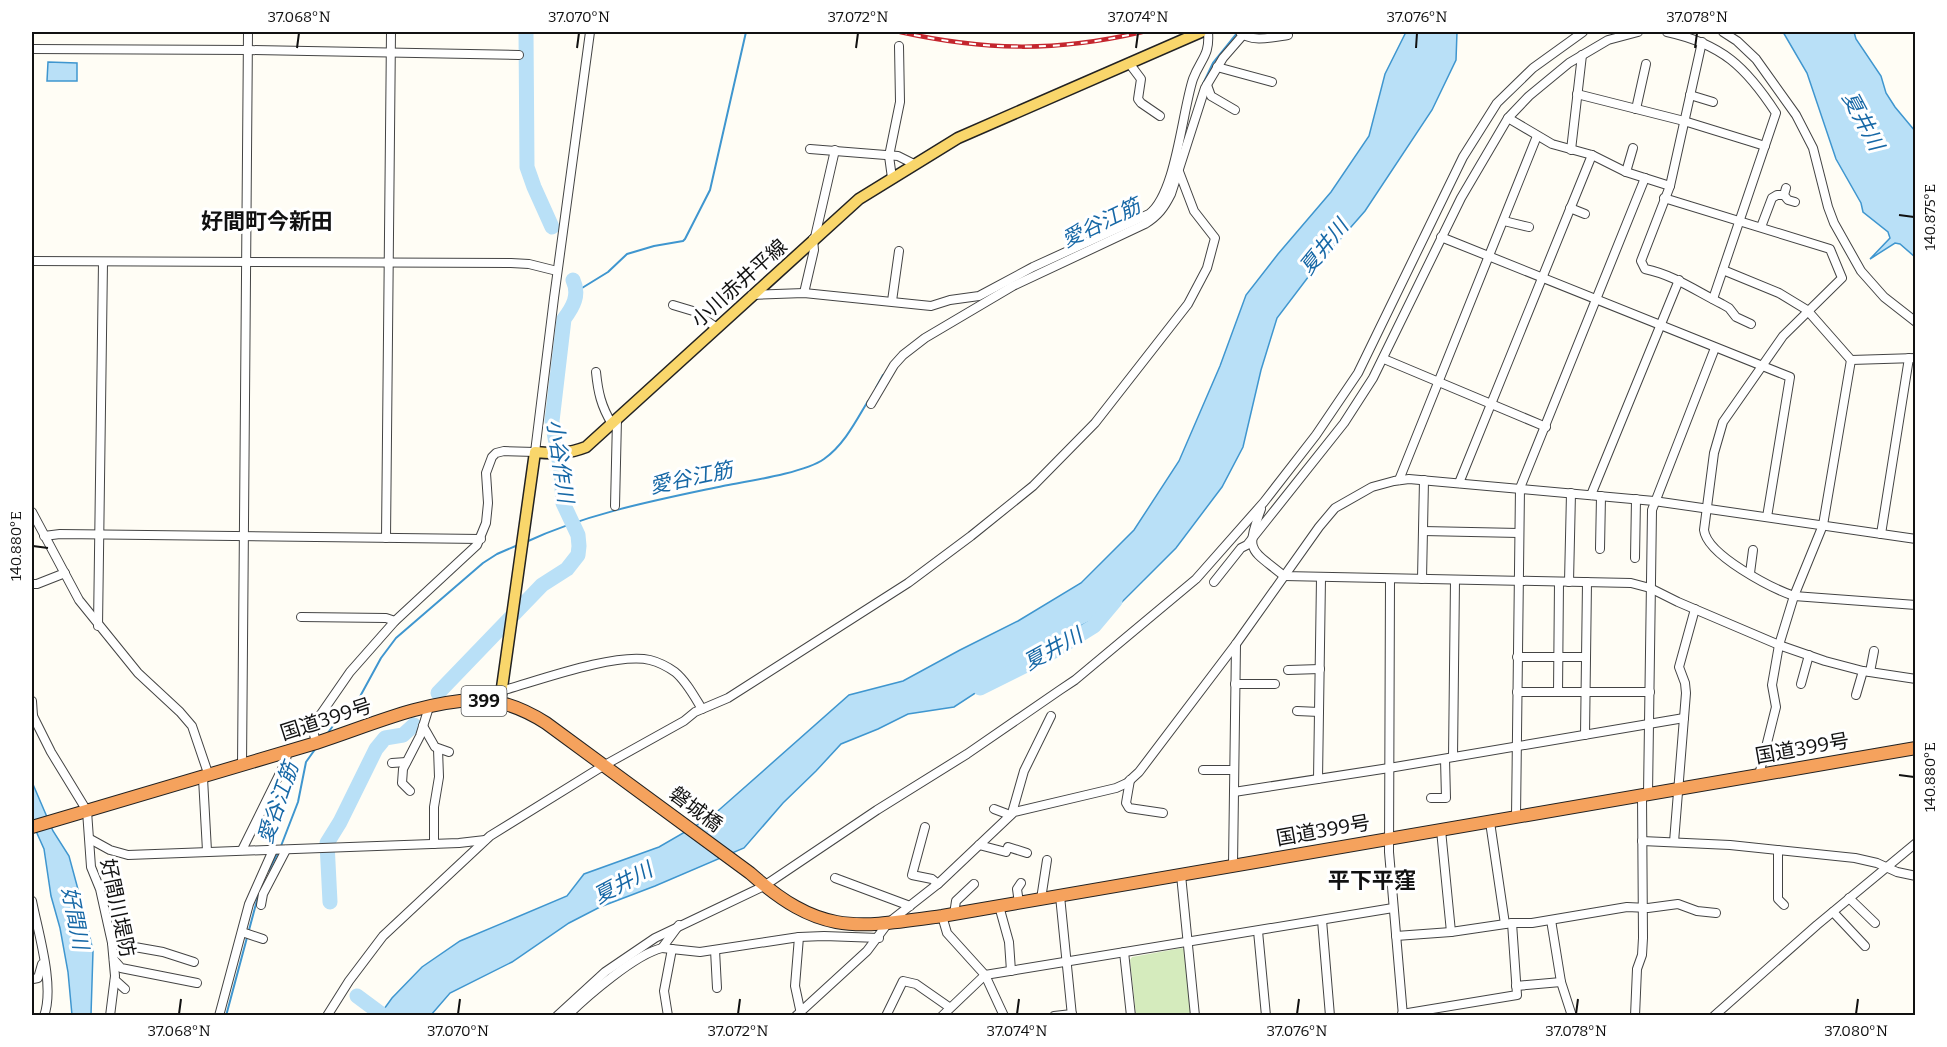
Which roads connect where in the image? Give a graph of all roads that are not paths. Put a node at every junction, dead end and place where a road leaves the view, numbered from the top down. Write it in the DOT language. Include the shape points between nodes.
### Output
graph roads {
  1 [pos="248,32"];
  2 [pos="391,32"];
  3 [pos="590,32"];
  4 [pos="1201,32"];
  5 [pos="1208,32"];
  6 [pos="1583,32"];
  7 [pos="1638,32"];
  8 [pos="1667,32"];
  9 [pos="1723,32"];
  10 [pos="1241,33"];
  11 [pos="1288,35"];
  12 [pos="1702,42"];
  13 [pos="899,46"];
  14 [pos="32,50"];
  15 [pos="248,50"];
  16 [pos="391,53"];
  17 [pos="519,55"];
  18 [pos="1582,55"];
  19 [pos="1129,63"];
  20 [pos="1646,64"];
  21 [pos="1217,67"];
  22 [pos="1272,82"];
  23 [pos="1207,84"];
  24 [pos="1577,94"];
  25 [pos="1690,95"];
  26 [pos="1713,102"];
  27 [pos="1636,109"];
  28 [pos="1234,110"];
  29 [pos="1160,116"];
  30 [pos="1508,118"];
  31 [pos="1684,121"];
  32 [pos="1537,136"];
  33 [pos="1765,146"];
  34 [pos="1633,148"];
  35 [pos="810,149"];
  36 [pos="835,150"];
  37 [pos="1571,150"];
  38 [pos="1592,155"];
  39 [pos="889,156"];
  40 [pos="914,164"];
  41 [pos="1178,169"];
  42 [pos="1626,172"];
  43 [pos="892,178"];
  44 [pos="1645,178"];
  45 [pos="1670,186"];
  46 [pos="1664,198"];
  47 [pos="1795,202"];
  48 [pos="1570,208"];
  49 [pos="1585,214"];
  50 [pos="1740,220"];
  51 [pos="1504,221"];
  52 [pos="1530,227"];
  53 [pos="1761,227"];
  54 [pos="1441,237"];
  55 [pos="814,238"];
  56 [pos="899,251"];
  57 [pos="1489,256"];
  58 [pos="32,261"];
  59 [pos="388,261"];
  60 [pos="102,262"];
  61 [pos="246,263"];
  62 [pos="1723,270"];
  63 [pos="557,271"];
  64 [pos="1542,276"];
  65 [pos="1679,280"];
  66 [pos="804,293"];
  67 [pos="752,295"];
  68 [pos="1596,299"];
  69 [pos="1713,299"];
  70 [pos="892,301"];
  71 [pos="673,305"];
  72 [pos="1807,310"];
  73 [pos="1916,322"];
  74 [pos="1751,324"];
  75 [pos="1659,326"];
  76 [pos="717,328"];
  77 [pos="1716,348"];
  78 [pos="1912,358"];
  79 [pos="1384,359"];
  80 [pos="1851,360"];
  81 [pos="1761,366"];
  82 [pos="596,372"];
  83 [pos="1439,382"];
  84 [pos="871,404"];
  85 [pos="1491,404"];
  86 [pos="614,422"];
  87 [pos="1546,427"];
  88 [pos="535,452"];
  89 [pos="1399,480"];
  90 [pos="1425,480"];
  91 [pos="1459,483"];
  92 [pos="1520,488"];
  93 [pos="1571,493"];
  94 [pos="1591,495"];
  95 [pos="1601,496"];
  96 [pos="1636,499"];
  97 [pos="1654,501"];
  98 [pos="1261,505"];
  99 [pos="615,506"];
  100 [pos="1706,507"];
  101 [pos="32,512"];
  102 [pos="1767,517"];
  103 [pos="1823,525"];
  104 [pos="1423,531"];
  105 [pos="1519,533"];
  106 [pos="1881,534"];
  107 [pos="99,535"];
  108 [pos="44,536"];
  109 [pos="244,536"];
  110 [pos="386,538"];
  111 [pos="481,539"];
  112 [pos="1916,539"];
  113 [pos="1250,540"];
  114 [pos="1600,549"];
  115 [pos="1753,550"];
  116 [pos="1635,558"];
  117 [pos="66,573"];
  118 [pos="1750,573"];
  119 [pos="1284,576"];
  120 [pos="1321,578"];
  121 [pos="1422,579"];
  122 [pos="1390,580"];
  123 [pos="1455,580"];
  124 [pos="1518,581"];
  125 [pos="1214,582"];
  126 [pos="1559,582"];
  127 [pos="1569,582"];
  128 [pos="1587,582"];
  129 [pos="32,584"];
  130 [pos="1650,588"];
  131 [pos="1794,596"];
  132 [pos="1916,605"];
  133 [pos="1695,609"];
  134 [pos="301,617"];
  135 [pos="395,621"];
  136 [pos="98,626"];
  137 [pos="1236,644"];
  138 [pos="1779,645"];
  139 [pos="1874,651"];
  140 [pos="1809,655"];
  141 [pos="1517,657"];
  142 [pos="1558,657"];
  143 [pos="1586,657"];
  144 [pos="1320,669"];
  145 [pos="1288,670"];
  146 [pos="1867,671"];
  147 [pos="1916,679"];
  148 [pos="1235,684"];
  149 [pos="1275,684"];
  150 [pos="1801,684"];
  151 [pos="1586,690"];
  152 [pos="1517,692"];
  153 [pos="1558,692"];
  154 [pos="1650,692"];
  155 [pos="1856,695"];
  156 [pos="501,697"];
  157 [pos="32,700"];
  158 [pos="429,707"];
  159 [pos="702,709"];
  160 [pos="1297,711"];
  161 [pos="1319,712"];
  162 [pos="32,715"];
  163 [pos="1051,716"];
  164 [pos="1684,718"];
  165 [pos="1650,724"];
  166 [pos="423,726"];
  167 [pos="1585,735"];
  168 [pos="316,743"];
  169 [pos="1516,746"];
  170 [pos="1916,748"];
  171 [pos="438,749"];
  172 [pos="286,752"];
  173 [pos="449,752"];
  174 [pos="1449,758"];
  175 [pos="406,762"];
  176 [pos="393,763"];
  177 [pos="242,766"];
  178 [pos="603,766"];
  179 [pos="1389,768"];
  180 [pos="1203,770"];
  181 [pos="1234,770"];
  182 [pos="619,775"];
  183 [pos="1759,775"];
  184 [pos="206,777"];
  185 [pos="1318,779"];
  186 [pos="1130,780"];
  187 [pos="1678,789"];
  188 [pos="410,791"];
  189 [pos="1234,792"];
  190 [pos="1645,795"];
  191 [pos="1431,798"];
  192 [pos="994,809"];
  193 [pos="87,811"];
  194 [pos="1163,813"];
  195 [pos="1011,814"];
  196 [pos="1516,817"];
  197 [pos="1490,822"];
  198 [pos="32,827"];
  199 [pos="925,827"];
  200 [pos="1441,830"];
  201 [pos="1388,838"];
  202 [pos="90,839"];
  203 [pos="485,840"];
  204 [pos="1642,841"];
  205 [pos="1674,842"];
  206 [pos="1916,843"];
  207 [pos="434,844"];
  208 [pos="979,845"];
  209 [pos="242,850"];
  210 [pos="274,850"];
  211 [pos="286,850"];
  212 [pos="1778,850"];
  213 [pos="207,851"];
  214 [pos="1027,852"];
  215 [pos="1047,860"];
  216 [pos="1233,865"];
  217 [pos="1887,866"];
  218 [pos="750,873"];
  219 [pos="1182,875"];
  220 [pos="1916,876"];
  221 [pos="835,878"];
  222 [pos="1020,883"];
  223 [pos="938,884"];
  224 [pos="974,884"];
  225 [pos="764,886"];
  226 [pos="1060,896"];
  227 [pos="1849,898"];
  228 [pos="1041,899"];
  229 [pos="32,902"];
  230 [pos="1019,903"];
  231 [pos="261,905"];
  232 [pos="1784,905"];
  233 [pos="910,906"];
  234 [pos="999,906"];
  235 [pos="1642,907"];
  236 [pos="1393,908"];
  237 [pos="1833,912"];
  238 [pos="1716,913"];
  239 [pos="948,915"];
  240 [pos="1322,920"];
  241 [pos="1551,920"];
  242 [pos="888,923"];
  243 [pos="1509,923"];
  244 [pos="1875,923"];
  245 [pos="680,924"];
  246 [pos="1258,931"];
  247 [pos="1451,932"];
  248 [pos="246,934"];
  249 [pos="1396,936"];
  250 [pos="799,937"];
  251 [pos="879,938"];
  252 [pos="263,939"];
  253 [pos="1188,941"];
  254 [pos="112,943"];
  255 [pos="1864,946"];
  256 [pos="662,948"];
  257 [pos="672,949"];
  258 [pos="715,950"];
  259 [pos="1124,952"];
  260 [pos="43,960"];
  261 [pos="114,960"];
  262 [pos="1066,961"];
  263 [pos="194,962"];
  264 [pos="1011,971"];
  265 [pos="985,975"];
  266 [pos="33,980"];
  267 [pos="115,980"];
  268 [pos="1562,982"];
  269 [pos="197,983"];
  270 [pos="1516,986"];
  271 [pos="717,988"];
  272 [pos="124,989"];
  273 [pos="113,994"];
  274 [pos="949,1007"];
  275 [pos="1454,1011"];
  276 [pos="799,1014"];
  277 [pos="1072,1015"];
  278 [pos="1403,1015"];
  279 [pos="44,1016"];
  280 [pos="110,1016"];
  281 [pos="116,1016"];
  282 [pos="219,1016"];
  283 [pos="327,1016"];
  284 [pos="556,1016"];
  285 [pos="567,1016"];
  286 [pos="668,1016"];
  287 [pos="886,1016"];
  288 [pos="942,1016"];
  289 [pos="1004,1016"];
  290 [pos="1054,1016"];
  291 [pos="1131,1016"];
  292 [pos="1195,1016"];
  293 [pos="1266,1016"];
  294 [pos="1330,1016"];
  295 [pos="1572,1016"];
  296 [pos="1635,1016"];
  297 [pos="1714,1016"];
  1 -- 15 [label="street"];
  2 -- 16 [label="street"];
  3 -- 63 [label="street"];
  4 -- 19 [label="main road, 小川赤井平線"];
  5 -- 70 [label="street" via="1207,54 1192,82 1172,167 1159,204 1152,212 1042,262 979,296 931,306"];
  6 -- 98 [label="street" via="1533,68 1497,103 1463,157 1358,373"];
  7 -- 18 [label="street" via="1608,40"];
  8 -- 12 [label="street"];
  9 -- 73 [label="street" via="1756,59 1796,115 1813,148 1834,223 1861,271 1884,297"];
  10 -- 11 [label="street" via="1254,37"];
  10 -- 21 [label="street"];
  12 -- 25 [label="street"];
  12 -- 33 [label="street" via="1737,62 1776,113"];
  13 -- 39 [label="street" via="900,102"];
  14 -- 15 [label="street"];
  15 -- 16 [label="street"];
  15 -- 61 [label="street"];
  16 -- 17 [label="street"];
  16 -- 59 [label="street"];
  18 -- 24 [label="street"];
  18 -- 30 [label="street" via="1556,72"];
  19 -- 29 [label="street" via="1141,79 1140,103"];
  19 -- 40 [label="main road, 小川赤井平線" via="958,138"];
  20 -- 27 [label="street"];
  21 -- 22 [label="street"];
  21 -- 23 [label="street"];
  23 -- 28 [label="street" via="1211,96"];
  23 -- 41 [label="street"];
  24 -- 27 [label="street"];
  24 -- 37 [label="street"];
  25 -- 26 [label="street"];
  25 -- 31 [label="street"];
  27 -- 31 [label="street"];
  30 -- 32 [label="street"];
  30 -- 54 [label="street"];
  31 -- 33 [label="street"];
  31 -- 45 [label="street"];
  32 -- 37 [label="street"];
  32 -- 51 [label="street"];
  33 -- 50 [label="street"];
  34 -- 42 [label="street"];
  35 -- 36 [label="street"];
  36 -- 39 [label="street"];
  36 -- 55 [label="street"];
  37 -- 38 [label="street"];
  38 -- 42 [label="street"];
  38 -- 48 [label="street"];
  39 -- 40 [label="street"];
  39 -- 43 [label="street"];
  40 -- 43 [label="main road, 小川赤井平線"];
  41 -- 84 [label="street" via="1166,206 1157,216 1013,286 925,338 894,365"];
  41 -- 159 [label="street" via="1194,211 1215,238 1207,268 1188,304 1095,423 1033,486 917,577 728,698"];
  42 -- 44 [label="street"];
  43 -- 55 [label="main road, 小川赤井平線" via="859,199"];
  44 -- 45 [label="street"];
  44 -- 68 [label="street"];
  45 -- 46 [label="street"];
  46 -- 50 [label="street"];
  46 -- 65 [label="street" via="1641,261 1646,269"];
  47 -- 53 [label="street" via="1788,200 1785,192 1772,198"];
  48 -- 49 [label="street"];
  48 -- 64 [label="street"];
  50 -- 53 [label="street"];
  50 -- 62 [label="street"];
  51 -- 52 [label="street"];
  51 -- 57 [label="street"];
  53 -- 72 [label="street" via="1830,249 1842,278"];
  54 -- 57 [label="street"];
  54 -- 79 [label="street"];
  55 -- 66 [label="street"];
  55 -- 67 [label="main road, 小川赤井平線"];
  56 -- 70 [label="street"];
  57 -- 64 [label="street"];
  57 -- 83 [label="street"];
  58 -- 60 [label="street"];
  59 -- 61 [label="street"];
  59 -- 63 [label="street" via="529,264"];
  59 -- 110 [label="street"];
  60 -- 61 [label="street"];
  60 -- 107 [label="street"];
  61 -- 109 [label="street"];
  62 -- 69 [label="street"];
  62 -- 72 [label="street" via="1779,293"];
  63 -- 88 [label="street"];
  64 -- 68 [label="street"];
  64 -- 85 [label="street"];
  65 -- 69 [label="street"];
  65 -- 75 [label="street"];
  66 -- 67 [label="street"];
  66 -- 70 [label="street"];
  67 -- 76 [label="main road, 小川赤井平線"];
  68 -- 75 [label="street"];
  68 -- 87 [label="street"];
  69 -- 74 [label="street"];
  71 -- 76 [label="street" via="693,311"];
  72 -- 80 [label="street"];
  72 -- 81 [label="street"];
  75 -- 77 [label="street"];
  75 -- 94 [label="street"];
  76 -- 86 [label="main road, 小川赤井平線"];
  77 -- 81 [label="street"];
  77 -- 97 [label="street"];
  78 -- 80 [label="street"];
  78 -- 106 [label="street"];
  79 -- 83 [label="street"];
  79 -- 113 [label="street" via="1344,423"];
  80 -- 103 [label="street"];
  81 -- 100 [label="street" via="1723,422"];
  81 -- 102 [label="street" via="1791,377"];
  82 -- 86 [label="street" via="603,409"];
  83 -- 85 [label="street"];
  83 -- 89 [label="street"];
  85 -- 87 [label="street"];
  85 -- 91 [label="street"];
  86 -- 88 [label="main road, 小川赤井平線" via="586,447 570,453"];
  86 -- 99 [label="street"];
  87 -- 92 [label="street"];
  88 -- 111 [label="street" via="504,451 492,457 486,473 488,512"];
  88 -- 156 [label="main road"];
  89 -- 90 [label="street"];
  89 -- 119 [label="street" via="1372,487 1335,508"];
  90 -- 91 [label="street"];
  90 -- 104 [label="street"];
  91 -- 92 [label="street"];
  92 -- 93 [label="street"];
  92 -- 105 [label="street"];
  93 -- 94 [label="street"];
  93 -- 127 [label="street"];
  94 -- 95 [label="street"];
  95 -- 96 [label="street"];
  95 -- 114 [label="street"];
  96 -- 97 [label="street"];
  96 -- 116 [label="street"];
  97 -- 100 [label="street"];
  97 -- 130 [label="street"];
  98 -- 113 [label="street"];
  98 -- 225 [label="street" via="1196,579 1075,680"];
  100 -- 102 [label="street"];
  100 -- 118 [label="street" via="1706,538 1716,552"];
  101 -- 108 [label="street"];
  102 -- 103 [label="street"];
  103 -- 106 [label="street"];
  103 -- 131 [label="street"];
  104 -- 105 [label="street"];
  104 -- 121 [label="street"];
  105 -- 124 [label="street"];
  106 -- 112 [label="street"];
  107 -- 108 [label="street"];
  107 -- 109 [label="street"];
  107 -- 136 [label="street"];
  108 -- 117 [label="street"];
  109 -- 110 [label="street"];
  109 -- 177 [label="street"];
  110 -- 111 [label="street"];
  111 -- 135 [label="street"];
  113 -- 119 [label="street" via="1254,552"];
  113 -- 125 [label="street"];
  115 -- 118 [label="street"];
  117 -- 129 [label="street"];
  117 -- 136 [label="street"];
  118 -- 131 [label="street"];
  119 -- 120 [label="street"];
  119 -- 137 [label="street"];
  120 -- 122 [label="street"];
  120 -- 144 [label="street"];
  121 -- 122 [label="street"];
  121 -- 123 [label="street"];
  122 -- 179 [label="street"];
  123 -- 124 [label="street"];
  123 -- 174 [label="street"];
  124 -- 126 [label="street"];
  124 -- 141 [label="street"];
  126 -- 127 [label="street"];
  126 -- 142 [label="street"];
  127 -- 128 [label="street"];
  128 -- 130 [label="street" via="1631,583"];
  128 -- 143 [label="street"];
  130 -- 133 [label="street"];
  130 -- 154 [label="street"];
  131 -- 132 [label="street"];
  131 -- 138 [label="street"];
  133 -- 138 [label="street"];
  133 -- 164 [label="street" via="1679,667 1685,683"];
  134 -- 135 [label="street"];
  135 -- 168 [label="street" via="350,672 314,724"];
  136 -- 184 [label="street" via="138,673 192,726"];
  137 -- 148 [label="street"];
  137 -- 186 [label="street"];
  138 -- 140 [label="street"];
  138 -- 183 [label="street" via="1772,685 1776,707"];
  139 -- 146 [label="street"];
  140 -- 146 [label="street"];
  140 -- 150 [label="street"];
  141 -- 142 [label="street"];
  141 -- 152 [label="street"];
  142 -- 143 [label="street"];
  142 -- 153 [label="street"];
  143 -- 151 [label="street"];
  144 -- 145 [label="street"];
  144 -- 161 [label="street"];
  146 -- 147 [label="street"];
  146 -- 155 [label="street"];
  148 -- 149 [label="street"];
  148 -- 181 [label="street"];
  151 -- 153 [label="street"];
  151 -- 154 [label="street"];
  151 -- 167 [label="street"];
  152 -- 153 [label="street"];
  152 -- 169 [label="street"];
  154 -- 165 [label="street"];
  156 -- 158 [label="highway, 国道399号 / 399"];
  156 -- 159 [label="street" via="630,658 651,660 675,672"];
  156 -- 178 [label="highway, 国道399号 / 399" via="531,713"];
  157 -- 162 [label="street"];
  158 -- 166 [label="street"];
  158 -- 168 [label="highway, 国道399号 / 399"];
  159 -- 178 [label="street"];
  160 -- 161 [label="street"];
  161 -- 185 [label="street"];
  162 -- 193 [label="street, 好間川堤防"];
  163 -- 195 [label="street" via="1024,771"];
  164 -- 165 [label="street"];
  164 -- 187 [label="street"];
  165 -- 167 [label="street"];
  165 -- 190 [label="street"];
  166 -- 171 [label="street"];
  166 -- 175 [label="street"];
  167 -- 169 [label="street"];
  168 -- 172 [label="highway, 国道399号 / 399"];
  169 -- 174 [label="street"];
  169 -- 196 [label="street"];
  170 -- 183 [label="highway, 国道399号 / 399"];
  171 -- 173 [label="street"];
  171 -- 207 [label="street"];
  172 -- 177 [label="highway, 国道399号 / 399"];
  172 -- 209 [label="street" via="286,761"];
  174 -- 179 [label="street"];
  174 -- 191 [label="street" via="1446,798"];
  175 -- 176 [label="street"];
  175 -- 188 [label="street" via="401,779"];
  177 -- 184 [label="highway, 国道399号 / 399"];
  178 -- 182 [label="highway, 国道399号 / 399"];
  178 -- 203 [label="street"];
  179 -- 185 [label="street"];
  179 -- 201 [label="street"];
  180 -- 181 [label="street"];
  181 -- 189 [label="street"];
  182 -- 218 [label="highway, 磐城橋 / 399"];
  183 -- 187 [label="highway, 国道399号 / 399"];
  184 -- 193 [label="highway, 国道399号 / 399"];
  184 -- 213 [label="street"];
  185 -- 189 [label="street"];
  186 -- 194 [label="street" via="1125,803 1129,808"];
  186 -- 195 [label="street" via="1116,788"];
  187 -- 190 [label="highway, 国道399号 / 399"];
  187 -- 205 [label="street"];
  189 -- 216 [label="street"];
  190 -- 196 [label="highway, 国道399号 / 399"];
  190 -- 204 [label="street"];
  192 -- 195 [label="street"];
  193 -- 198 [label="highway, 国道399号 / 399"];
  193 -- 202 [label="street, 好間川堤防"];
  195 -- 208 [label="street"];
  196 -- 197 [label="highway, 国道399号 / 399"];
  197 -- 200 [label="highway, 国道399号 / 399"];
  197 -- 243 [label="street"];
  199 -- 223 [label="street" via="912,875"];
  200 -- 201 [label="highway, 国道399号 / 399"];
  200 -- 247 [label="street"];
  201 -- 216 [label="highway, 国道399号 / 399"];
  201 -- 236 [label="street"];
  202 -- 213 [label="street" via="128,855"];
  202 -- 254 [label="street, 好間川堤防" via="91,867"];
  203 -- 207 [label="street"];
  203 -- 283 [label="street" via="383,936"];
  204 -- 205 [label="street"];
  204 -- 235 [label="street"];
  205 -- 212 [label="street"];
  206 -- 217 [label="street"];
  207 -- 211 [label="street"];
  208 -- 214 [label="street" via="1006,852 1008,848"];
  208 -- 223 [label="street"];
  209 -- 210 [label="street"];
  209 -- 213 [label="street"];
  210 -- 211 [label="street"];
  210 -- 248 [label="street" via="255,889"];
  211 -- 231 [label="street"];
  212 -- 217 [label="street" via="1855,858"];
  212 -- 232 [label="street" via="1778,899"];
  215 -- 228 [label="street"];
  216 -- 219 [label="highway, 国道399号 / 399"];
  217 -- 220 [label="street"];
  217 -- 227 [label="street"];
  218 -- 225 [label="highway, 国道399号 / 399"];
  219 -- 226 [label="highway, 国道399号 / 399"];
  219 -- 253 [label="street"];
  221 -- 233 [label="street"];
  222 -- 230 [label="street"];
  223 -- 233 [label="street"];
  224 -- 239 [label="street"];
  225 -- 242 [label="highway, 国道399号 / 399" via="806,914 827,922 852,926"];
  225 -- 245 [label="street"];
  226 -- 228 [label="highway, 国道399号 / 399"];
  226 -- 262 [label="street"];
  227 -- 237 [label="street"];
  227 -- 244 [label="street"];
  228 -- 230 [label="highway, 国道399号 / 399"];
  229 -- 260 [label="street"];
  230 -- 234 [label="highway, 国道399号 / 399"];
  233 -- 242 [label="street"];
  234 -- 239 [label="highway, 国道399号 / 399"];
  234 -- 264 [label="street" via="1009,942"];
  235 -- 238 [label="street" via="1678,904"];
  235 -- 241 [label="street" via="1613,908"];
  235 -- 296 [label="street" via="1642,956 1637,969"];
  236 -- 240 [label="street"];
  236 -- 249 [label="street"];
  237 -- 255 [label="street"];
  237 -- 297 [label="street"];
  239 -- 242 [label="highway, 国道399号 / 399"];
  239 -- 265 [label="street" via="947,933"];
  240 -- 246 [label="street"];
  240 -- 294 [label="street"];
  241 -- 243 [label="street"];
  241 -- 268 [label="street"];
  242 -- 251 [label="street"];
  243 -- 247 [label="street"];
  243 -- 270 [label="street"];
  245 -- 256 [label="street"];
  245 -- 284 [label="street" via="605,972"];
  246 -- 253 [label="street"];
  246 -- 293 [label="street"];
  247 -- 249 [label="street"];
  248 -- 252 [label="street"];
  248 -- 282 [label="street"];
  249 -- 278 [label="street"];
  250 -- 251 [label="street"];
  250 -- 258 [label="street"];
  250 -- 276 [label="street" via="795,986"];
  251 -- 276 [label="street"];
  253 -- 259 [label="street"];
  253 -- 292 [label="street"];
  254 -- 261 [label="street, 好間川堤防"];
  254 -- 263 [label="street"];
  256 -- 257 [label="street"];
  256 -- 285 [label="street" via="639,958"];
  257 -- 258 [label="street"];
  257 -- 286 [label="street" via="664,991"];
  258 -- 271 [label="street"];
  259 -- 262 [label="street"];
  259 -- 291 [label="street"];
  260 -- 266 [label="street" via="38,978"];
  260 -- 279 [label="street" via="48,995"];
  261 -- 267 [label="street, 好間川堤防"];
  261 -- 269 [label="street" via="121,968"];
  262 -- 264 [label="street"];
  262 -- 277 [label="street"];
  264 -- 265 [label="street"];
  265 -- 274 [label="street"];
  265 -- 289 [label="street"];
  267 -- 272 [label="street"];
  267 -- 273 [label="street, 好間川堤防"];
  268 -- 270 [label="street"];
  268 -- 295 [label="street"];
  270 -- 275 [label="street" via="1517,995"];
  273 -- 280 [label="street, 好間川堤防"];
  273 -- 281 [label="street"];
  274 -- 287 [label="street" via="916,984 903,981"];
  274 -- 288 [label="street"];
  275 -- 278 [label="street"];
  277 -- 290 [label="street"];
}
